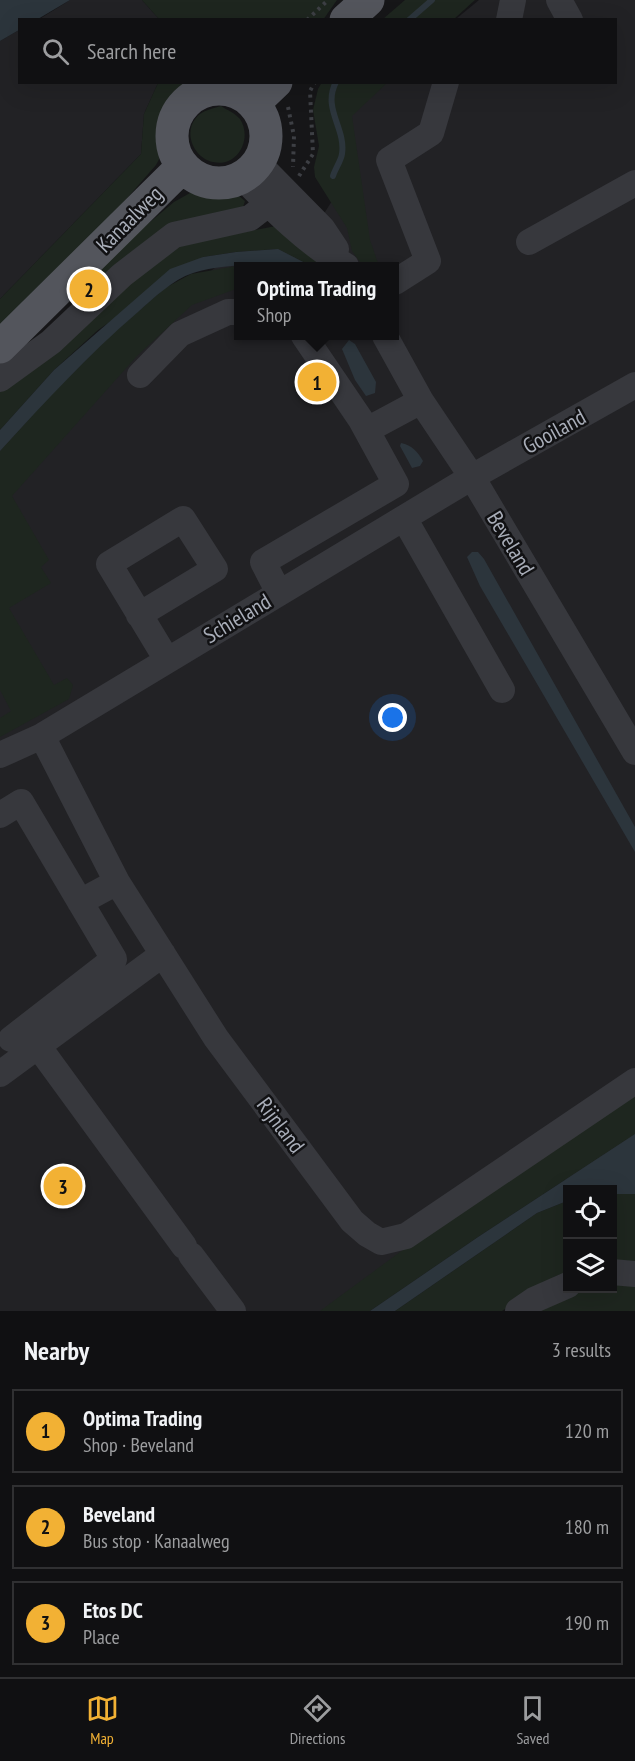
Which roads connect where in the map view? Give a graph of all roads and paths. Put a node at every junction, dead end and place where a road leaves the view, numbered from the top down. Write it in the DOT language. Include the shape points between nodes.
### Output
graph roads {
  1 [pos="328,0"];
  2 [pos="368,0"];
  3 [pos="513,0"];
  4 [pos="559,0"];
  5 [pos="309,18"];
  6 [pos="348,18"];
  7 [pos="509,18"];
  8 [pos="569,18"];
  9 [pos="314,84"];
  10 [pos="445,84"];
  11 [pos="267,91"];
  12 [pos="182,167"];
  13 [pos="250,170"];
  14 [pos="635,183"];
  15 [pos="268,204"];
  16 [pos="529,242"];
  17 [pos="340,262"];
  18 [pos="343,262"];
  19 [pos="399,279"];
  20 [pos="234,312"];
  21 [pos="307,340"];
  22 [pos="387,340"];
  23 [pos="0,347"];
  24 [pos="140,375"];
  25 [pos="0,379"];
  26 [pos="635,385"];
  27 [pos="421,401"];
  28 [pos="367,430"];
  29 [pos="472,477"];
  30 [pos="404,518"];
  31 [pos="279,593"];
  32 [pos="140,615"];
  33 [pos="167,660"];
  34 [pos="502,690"];
  35 [pos="42,736"];
  36 [pos="635,752"];
  37 [pos="0,755"];
  38 [pos="0,815"];
  39 [pos="117,882"];
  40 [pos="80,902"];
  41 [pos="163,954"];
  42 [pos="11,1039"];
  43 [pos="38,1046"];
  44 [pos="0,1074"];
  45 [pos="635,1081"];
  46 [pos="617,1272"];
  47 [pos="635,1274"];
  48 [pos="563,1287"];
  49 [pos="232,1311"];
  50 [pos="518,1311"];
  1 -- 5 [label="path"];
  2 -- 6 [label="main road"];
  3 -- 7 [label="street"];
  4 -- 8 [label="street"];
  9 -- 11 [label="path" via="310,91 313,153 297,178 292,172 292,117 286,103"];
  10 -- 19 [label="street" via="431,133 389,160 428,261"];
  11 -- 12 [label="main road" via="208,88 186,100 173,120 171,145"];
  11 -- 13 [label="main road" via="263,116 265,148"];
  12 -- 13 [label="main road" via="210,183 227,183"];
  12 -- 23 [label="main road, Kanaalweg"];
  13 -- 15 [label="street"];
  13 -- 18 [label="street" via="322,228"];
  14 -- 16 [label="street"];
  15 -- 17 [label="street"];
  15 -- 25 [label="street, Kanaalweg" via="250,218 174,236 122,274 51,342"];
  20 -- 24 [label="street" via="180,334"];
  21 -- 28 [label="street"];
  22 -- 27 [label="street, Beveland"];
  26 -- 29 [label="street, Gooiland"];
  27 -- 28 [label="street"];
  27 -- 29 [label="street, Beveland"];
  28 -- 31 [label="street" via="396,484 263,562"];
  29 -- 30 [label="street, Schieland"];
  29 -- 36 [label="street, Beveland"];
  30 -- 31 [label="street, Schieland"];
  30 -- 34 [label="street"];
  31 -- 33 [label="street, Schieland"];
  32 -- 33 [label="street"];
  33 -- 35 [label="street, Schieland"];
  35 -- 37 [label="street, Schieland"];
  35 -- 39 [label="street, Rijnland"];
  38 -- 40 [label="street" via="21,802"];
  39 -- 40 [label="street"];
  39 -- 41 [label="street, Rijnland"];
  40 -- 42 [label="street" via="114,959"];
  41 -- 43 [label="street"];
  41 -- 45 [label="street, Rijnland" via="216,1038 352,1221 381,1242 406,1236"];
  43 -- 44 [label="street"];
  43 -- 49 [label="street"];
  46 -- 47 [label="street"];
  48 -- 50 [label="street"];
}
